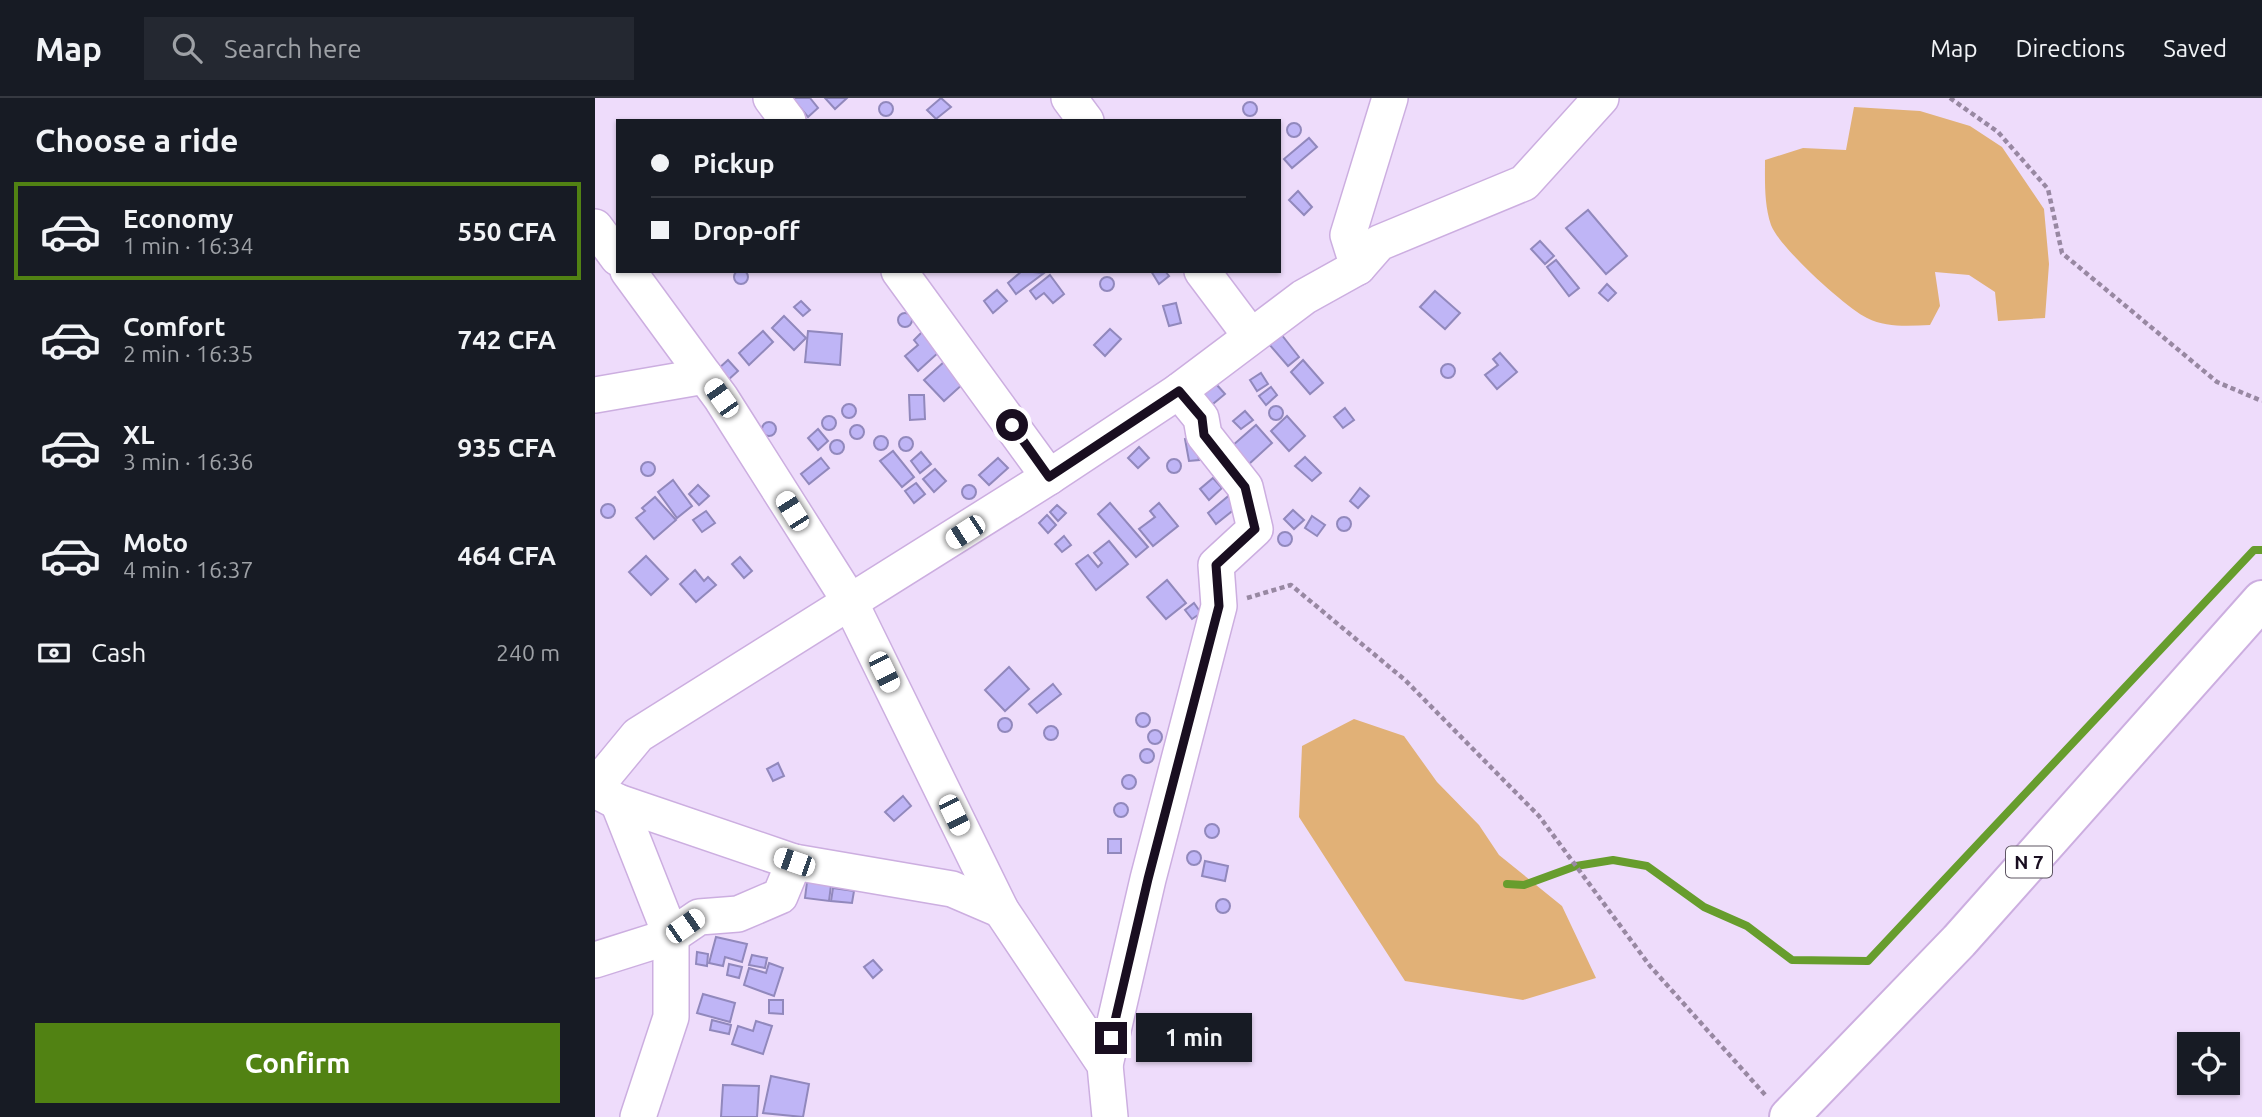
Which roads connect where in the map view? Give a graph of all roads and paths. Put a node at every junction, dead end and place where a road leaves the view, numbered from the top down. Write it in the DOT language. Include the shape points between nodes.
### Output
graph roads {
  1 [pos="771,98"];
  2 [pos="1069,98"];
  3 [pos="1389,98"];
  4 [pos="1601,98"];
  5 [pos="1950,98"];
  6 [pos="787,119"];
  7 [pos="1085,119"];
  8 [pos="595,227"];
  9 [pos="616,255"];
  10 [pos="1358,267"];
  11 [pos="629,273"];
  12 [pos="900,273"];
  13 [pos="1204,273"];
  14 [pos="1250,335"];
  15 [pos="705,376"];
  16 [pos="1179,391"];
  17 [pos="595,395"];
  18 [pos="2262,401"];
  19 [pos="1049,477"];
  20 [pos="849,600"];
  21 [pos="2262,600"];
  22 [pos="1219,606"];
  23 [pos="603,793"];
  24 [pos="794,862"];
  25 [pos="1001,910"];
  26 [pos="671,936"];
  27 [pos="595,960"];
  28 [pos="1105,1065"];
  29 [pos="1781,1110"];
  30 [pos="638,1117"];
  31 [pos="1110,1117"];
  1 -- 6 [label="street"];
  2 -- 7 [label="street"];
  3 -- 10 [label="street" via="1348,235"];
  4 -- 10 [label="street" via="1524,183 1379,243"];
  5 -- 18 [label="path" via="1998,132 2047,189 2062,253 2217,382"];
  8 -- 9 [label="street"];
  10 -- 14 [label="street"];
  11 -- 15 [label="street"];
  12 -- 19 [label="street"];
  13 -- 14 [label="street"];
  14 -- 16 [label="street"];
  15 -- 17 [label="street"];
  15 -- 20 [label="street"];
  16 -- 19 [label="street"];
  16 -- 22 [label="street" via="1202,418 1204,435 1245,487 1255,529 1216,565"];
  19 -- 20 [label="street" via="944,546"];
  20 -- 23 [label="street" via="638,734"];
  20 -- 25 [label="street"];
  21 -- 29 [label="highway, N 7" via="1959,941"];
  22 -- 28 [label="street"];
  22 -- 29 [label="path" via="1291,586 1405,680 1539,816 1650,966"];
  23 -- 24 [label="street"];
  23 -- 26 [label="street"];
  24 -- 25 [label="street" via="952,889"];
  24 -- 26 [label="street" via="780,896 738,915 699,917"];
  25 -- 28 [label="street"];
  26 -- 27 [label="street"];
  26 -- 30 [label="street" via="671,1017"];
  28 -- 31 [label="street"];
}
